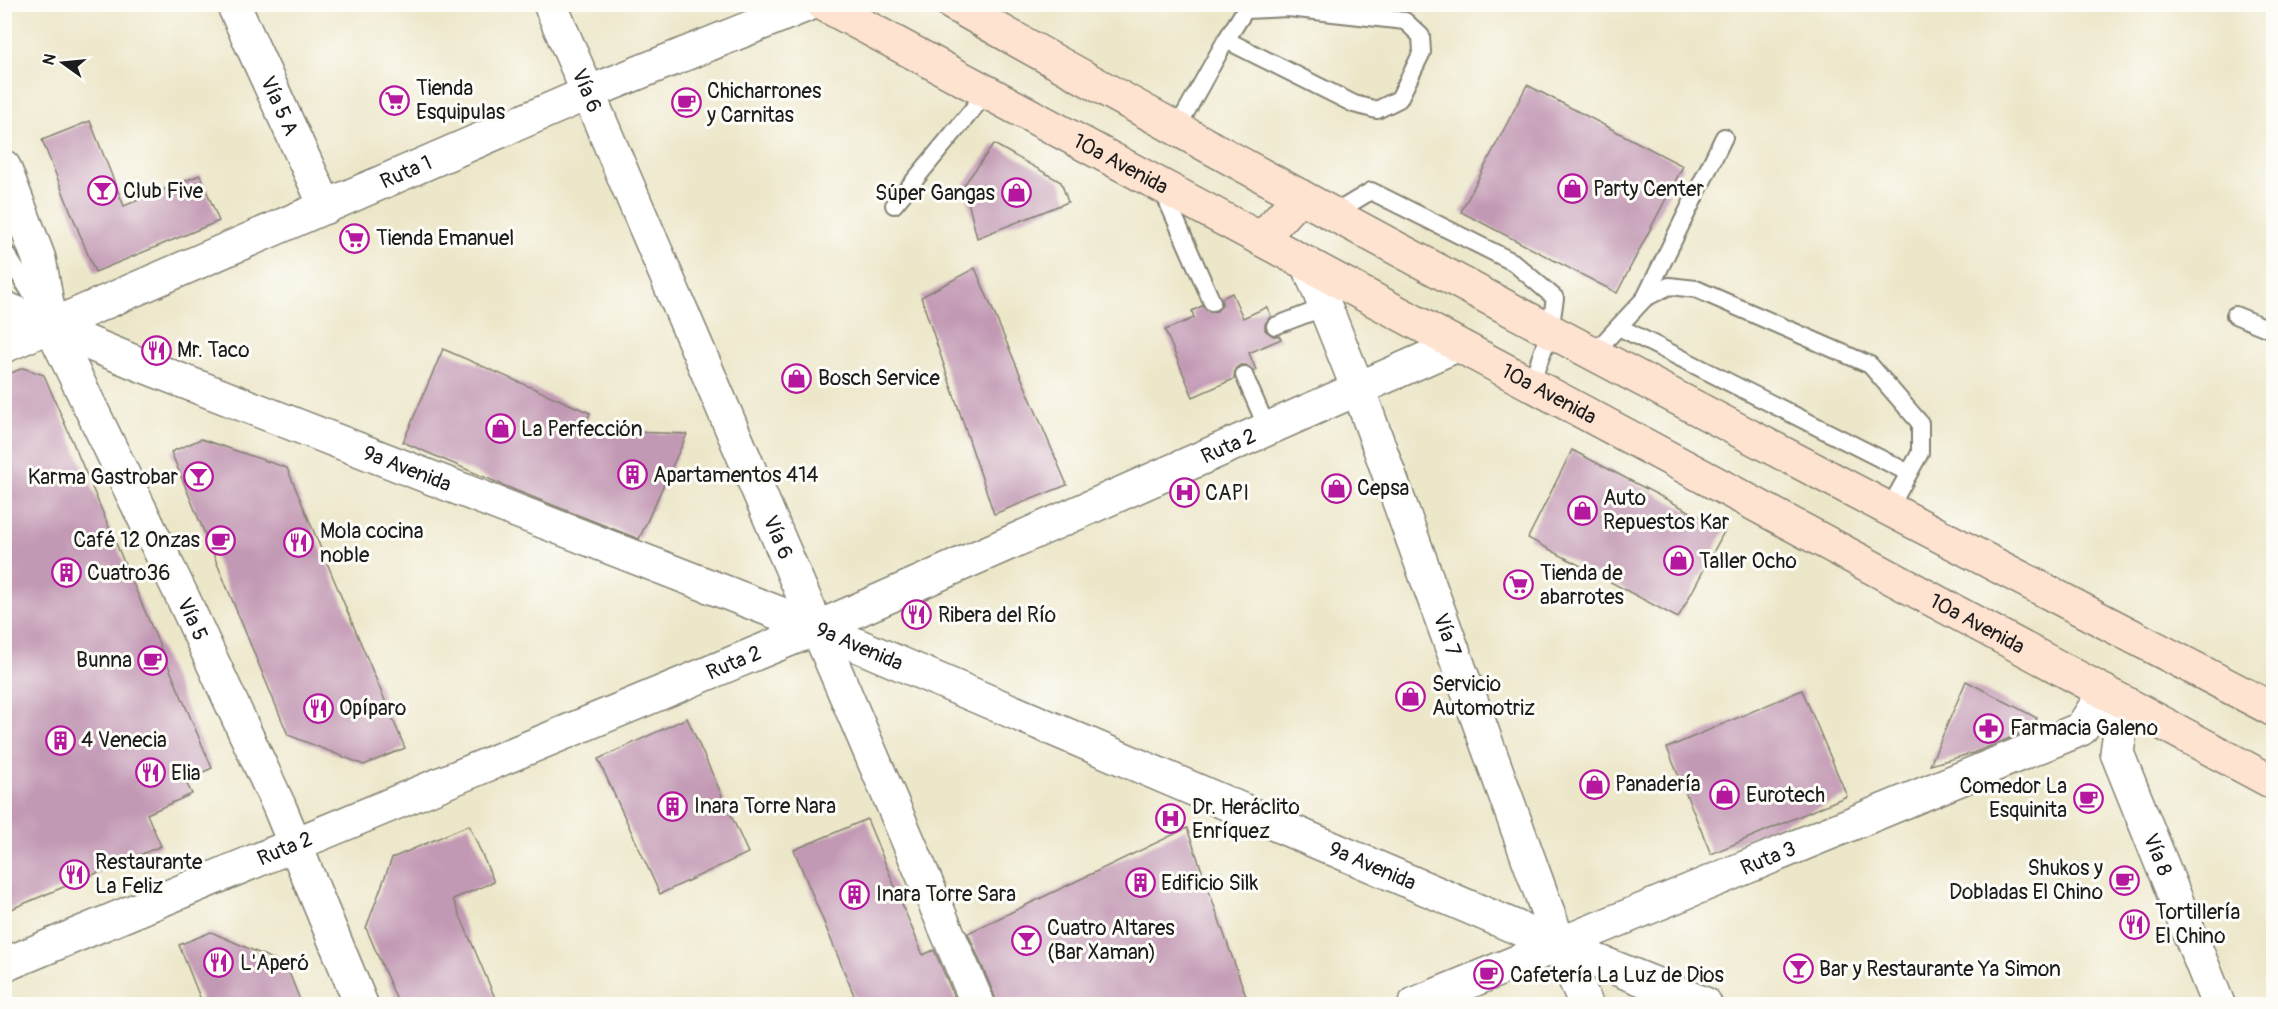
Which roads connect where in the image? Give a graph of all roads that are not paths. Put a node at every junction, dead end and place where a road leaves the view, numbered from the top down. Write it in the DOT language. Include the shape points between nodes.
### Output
graph roads {
  1 [pos="233,4"];
  2 [pos="550,4"];
  3 [pos="809,4"];
  4 [pos="823,4"];
  5 [pos="953,4"];
  6 [pos="1248,7"];
  7 [pos="1226,40"];
  8 [pos="987,92"];
  9 [pos="588,93"];
  10 [pos="1176,130"];
  11 [pos="1724,137"];
  12 [pos="4,167"];
  13 [pos="1160,185"];
  14 [pos="1300,196"];
  15 [pos="894,205"];
  16 [pos="327,207"];
  17 [pos="1333,214"];
  18 [pos="1261,239"];
  19 [pos="4,250"];
  20 [pos="1308,264"];
  21 [pos="1645,298"];
  22 [pos="1212,302"];
  23 [pos="1325,307"];
  24 [pos="4,308"];
  25 [pos="2235,315"];
  26 [pos="51,326"];
  27 [pos="1275,326"];
  28 [pos="1619,327"];
  29 [pos="1550,331"];
  30 [pos="2274,331"];
  31 [pos="1457,345"];
  32 [pos="4,346"];
  33 [pos="1593,354"];
  34 [pos="1244,375"];
  35 [pos="1531,384"];
  36 [pos="1359,391"];
  37 [pos="1268,430"];
  38 [pos="1909,473"];
  39 [pos="1889,509"];
  40 [pos="817,628"];
  41 [pos="2115,697"];
  42 [pos="2274,711"];
  43 [pos="2164,724"];
  44 [pos="2274,763"];
  45 [pos="2274,783"];
  46 [pos="296,844"];
  47 [pos="1560,946"];
  48 [pos="4,965"];
  49 [pos="361,1005"];
  50 [pos="978,1005"];
  51 [pos="1415,1005"];
  52 [pos="1586,1005"];
  53 [pos="1705,1005"];
  54 [pos="2218,1005"];
  1 -- 16 [label="street, Vía 5 A"];
  2 -- 9 [label="street, Vía 6"];
  3 -- 9 [label="street, Ruta 1" via="769,13"];
  4 -- 8 [label="main road, 10a Avenida"];
  5 -- 10 [label="main road"];
  6 -- 7 [label="lane"];
  6 -- 7 [label="lane" via="1405,21 1421,36 1422,52 1399,99 1377,111 1354,104"];
  7 -- 10 [label="lane"];
  8 -- 13 [label="main road, 10a Avenida"];
  8 -- 15 [label="lane"];
  9 -- 16 [label="street, Ruta 1"];
  9 -- 40 [label="street, Vía 6"];
  10 -- 14 [label="main road"];
  11 -- 21 [label="lane"];
  12 -- 26 [label="street, Vía 5" via="39,259"];
  13 -- 18 [label="main road, 10a Avenida"];
  13 -- 22 [label="lane"];
  14 -- 17 [label="main road"];
  14 -- 18 [label="main road"];
  16 -- 26 [label="street, Ruta 1"];
  17 -- 29 [label="main road"];
  17 -- 29 [label="lane" via="1371,191 1513,262 1555,298"];
  18 -- 20 [label="main road, 10a Avenida"];
  19 -- 26 [label="lane"];
  20 -- 23 [label="street, Vía 7"];
  20 -- 31 [label="main road, 10a Avenida"];
  21 -- 28 [label="lane"];
  21 -- 38 [label="lane" via="1669,286 1696,289 1870,365 1920,423 1920,453"];
  23 -- 27 [label="lane"];
  23 -- 36 [label="street, Vía 7"];
  24 -- 26 [label="street, 9a Avenida"];
  25 -- 30 [label="lane"];
  26 -- 32 [label="street, Ruta 1"];
  26 -- 40 [label="street, 9a Avenida" via="139,364"];
  26 -- 46 [label="street, Vía 5"];
  28 -- 33 [label="lane"];
  28 -- 38 [label="lane"];
  29 -- 33 [label="main road"];
  29 -- 35 [label="lane"];
  31 -- 35 [label="main road, 10a Avenida"];
  31 -- 36 [label="street, Ruta 2"];
  33 -- 39 [label="main road"];
  34 -- 37 [label="lane"];
  35 -- 41 [label="main road, 10a Avenida"];
  36 -- 37 [label="street, Ruta 2"];
  36 -- 47 [label="street, Vía 7"];
  37 -- 40 [label="street, Ruta 2"];
  38 -- 39 [label="lane"];
  39 -- 42 [label="main road"];
  40 -- 46 [label="street, Ruta 2"];
  40 -- 47 [label="street, 9a Avenida"];
  40 -- 50 [label="street, Vía 6"];
  41 -- 43 [label="main road, 10a Avenida"];
  41 -- 47 [label="street, Ruta 3" via="2081,729"];
  41 -- 54 [label="street, Vía 8" via="2117,753"];
  43 -- 44 [label="main road" via="2203,727"];
  43 -- 45 [label="main road, 10a Avenida"];
  46 -- 48 [label="street, Ruta 2"];
  46 -- 49 [label="street, Vía 5"];
  47 -- 51 [label="street, Ruta 3"];
  47 -- 52 [label="street, Vía 7"];
  47 -- 53 [label="street, 9a Avenida"];
}
